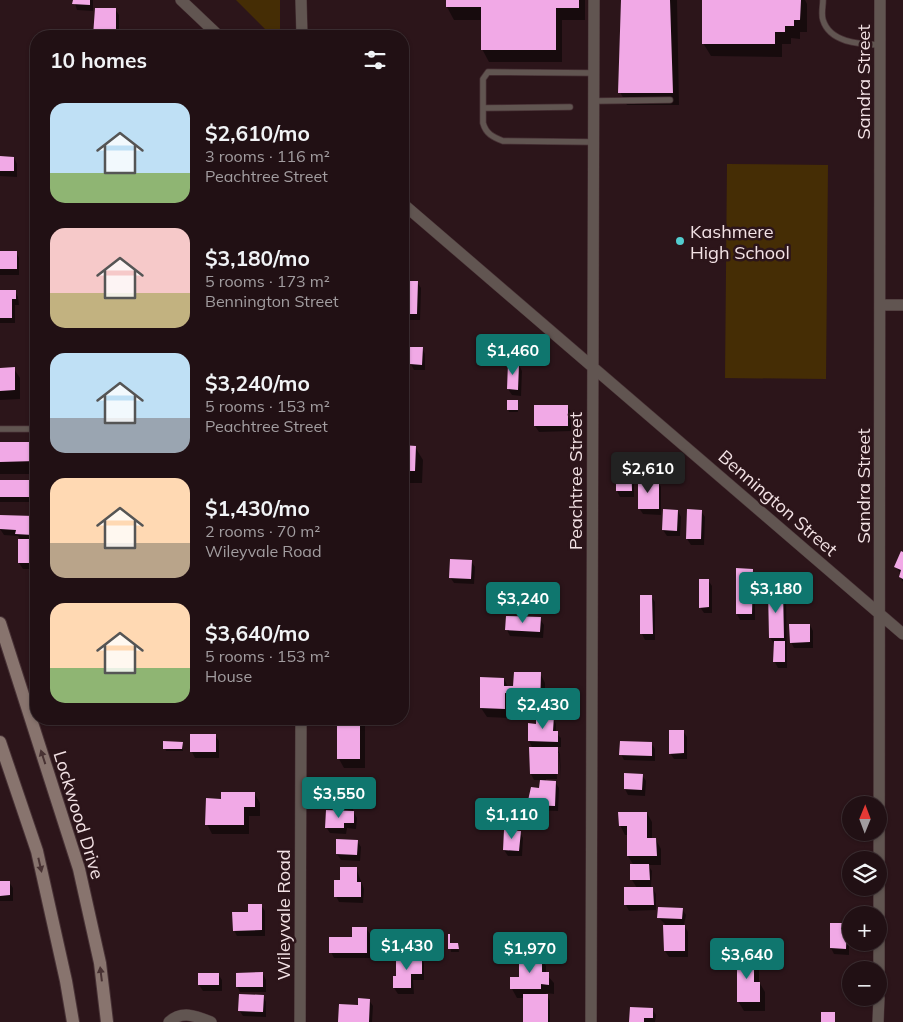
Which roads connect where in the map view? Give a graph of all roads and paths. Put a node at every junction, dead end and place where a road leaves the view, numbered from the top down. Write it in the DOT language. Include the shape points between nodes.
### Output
graph roads {
  1 [pos="181,0"];
  2 [pos="300,0"];
  3 [pos="594,0"];
  4 [pos="823,0"];
  5 [pos="880,0"];
  6 [pos="213,30"];
  7 [pos="302,30"];
  8 [pos="880,45"];
  9 [pos="594,73"];
  10 [pos="670,100"];
  11 [pos="594,101"];
  12 [pos="570,107"];
  13 [pos="483,108"];
  14 [pos="593,142"];
  15 [pos="409,209"];
  16 [pos="881,305"];
  17 [pos="903,306"];
  18 [pos="593,366"];
  19 [pos="0,429"];
  20 [pos="30,429"];
  21 [pos="881,615"];
  22 [pos="0,623"];
  23 [pos="903,634"];
  24 [pos="30,716"];
  25 [pos="33,725"];
  26 [pos="301,725"];
  27 [pos="0,742"];
  28 [pos="879,961"];
  29 [pos="879,1006"];
  30 [pos="73,1022"];
  31 [pos="106,1022"];
  32 [pos="169,1022"];
  33 [pos="211,1022"];
  34 [pos="300,1022"];
  35 [pos="591,1022"];
  36 [pos="878,1022"];
  1 -- 6 [label="street"];
  2 -- 7 [label="street"];
  3 -- 9 [label="street, Peachtree Street"];
  4 -- 8 [label="lane" via="823,19 830,33 856,44"];
  5 -- 8 [label="street, Sandra Street"];
  8 -- 16 [label="street, Sandra Street"];
  9 -- 11 [label="street, Peachtree Street"];
  9 -- 13 [label="lane" via="488,72 483,79"];
  10 -- 11 [label="lane"];
  11 -- 14 [label="street, Peachtree Street"];
  12 -- 13 [label="lane"];
  13 -- 14 [label="lane" via="485,130 503,141"];
  14 -- 18 [label="street, Peachtree Street"];
  15 -- 18 [label="street, Bennington Street"];
  16 -- 17 [label="street"];
  16 -- 21 [label="street, Sandra Street"];
  18 -- 21 [label="street, Bennington Street"];
  18 -- 35 [label="street, Peachtree Street"];
  19 -- 20 [label="lane"];
  21 -- 23 [label="street, Bennington Street"];
  21 -- 28 [label="street, Sandra Street"];
  24 -- 22 [label="main road, Lockwood Drive, one-way"];
  31 -- 25 [label="main road, Lockwood Drive, one-way" via="100,963 79,869"];
  26 -- 34 [label="street, Wileyvale Road"];
  27 -- 30 [label="main road, one-way" via="37,851"];
  29 -- 36 [label="street"];
  32 -- 33 [label="street" via="180,1015"];
}
